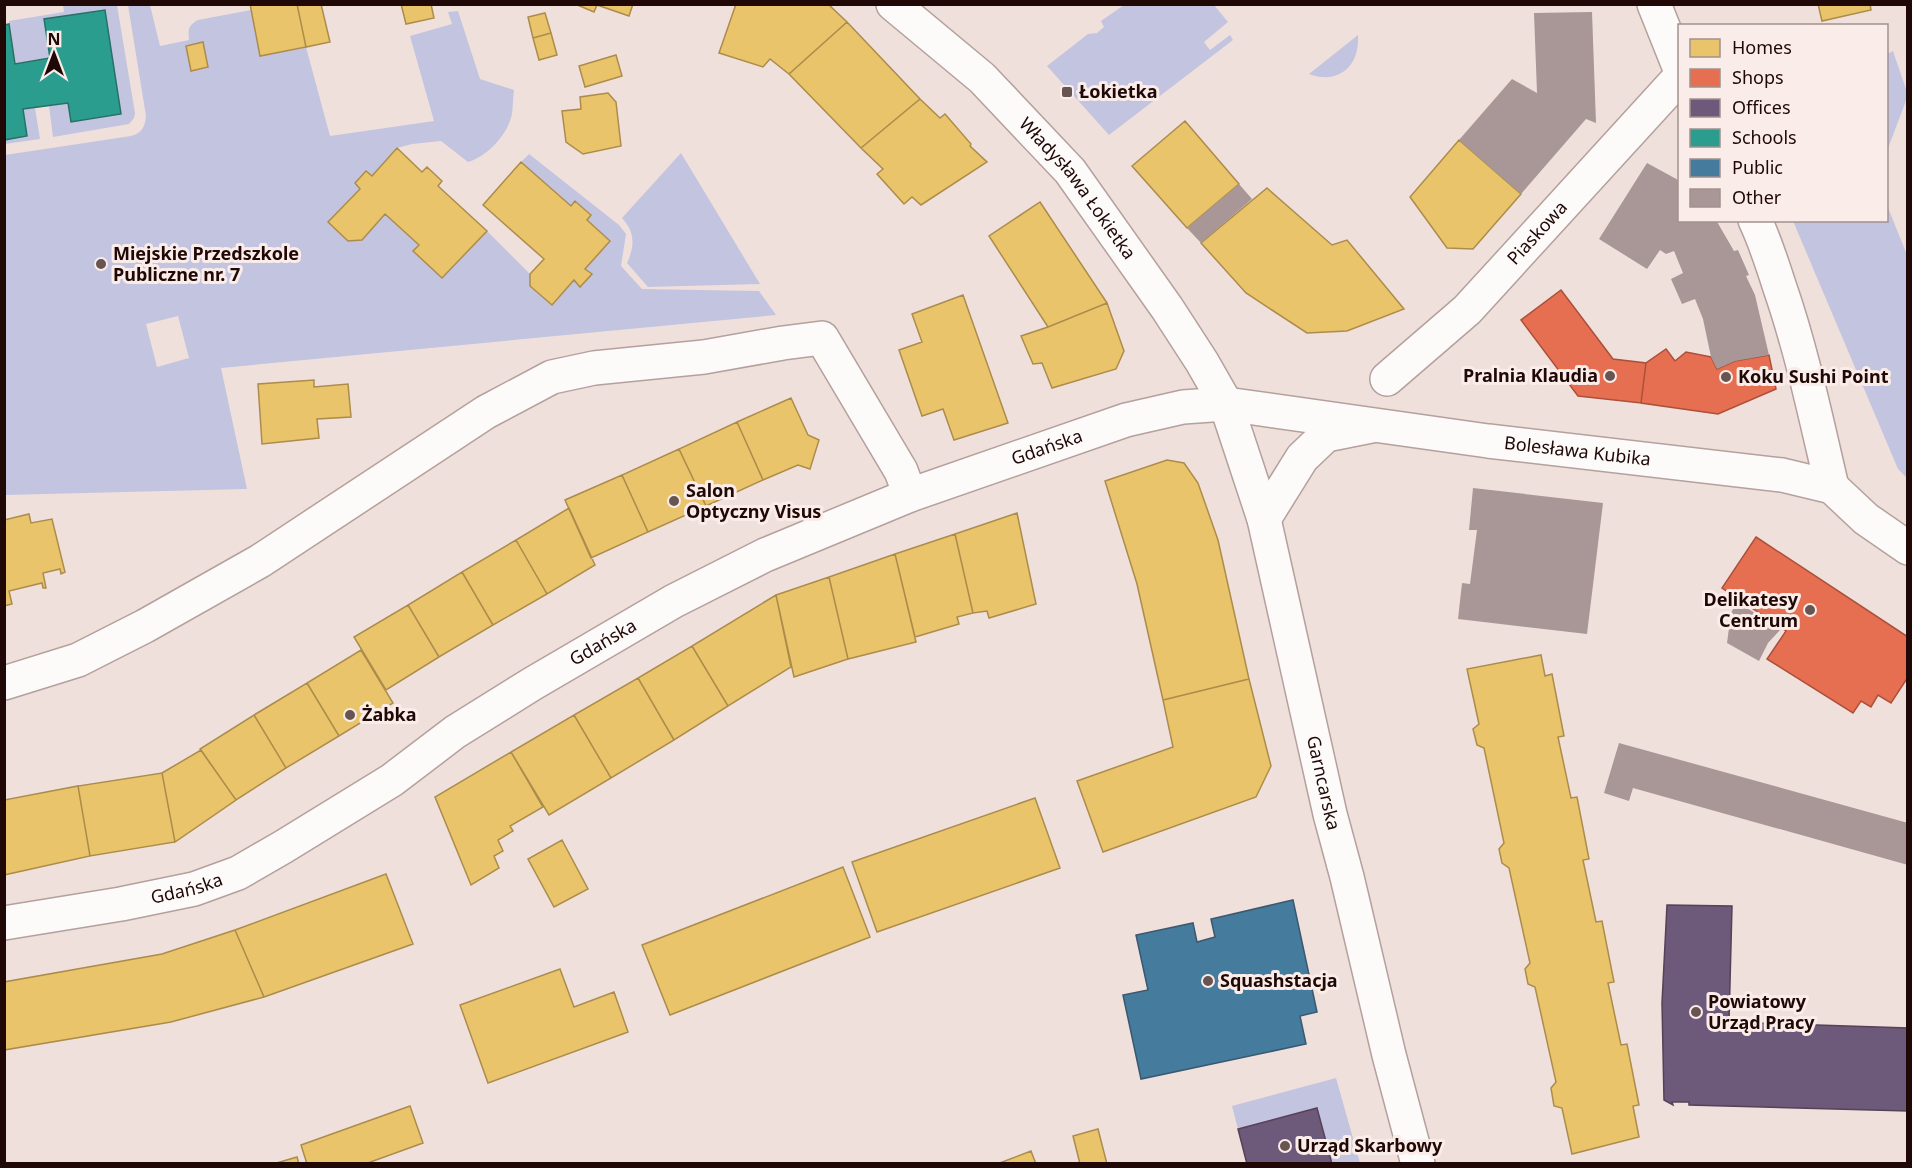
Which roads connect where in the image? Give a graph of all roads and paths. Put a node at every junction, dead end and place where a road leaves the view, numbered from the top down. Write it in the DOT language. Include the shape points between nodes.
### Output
graph roads {
  1 [pos="893,4"];
  2 [pos="1654,4"];
  3 [pos="1678,64"];
  4 [pos="1678,79"];
  5 [pos="1756,222"];
  6 [pos="1387,379"];
  7 [pos="1226,404"];
  8 [pos="1371,426"];
  9 [pos="1832,487"];
  10 [pos="910,495"];
  11 [pos="1264,519"];
  12 [pos="1908,548"];
  13 [pos="4,683"];
  14 [pos="4,923"];
  15 [pos="1418,1164"];
  1 -- 7 [label="street, Władysława Łokietka" via="982,78 1070,171 1175,320"];
  2 -- 3 [label="street"];
  4 -- 6 [label="street, Piaskowa" via="1467,310"];
  5 -- 9 [label="street" via="1787,307"];
  7 -- 8 [label="street, Bolesława Kubika"];
  7 -- 10 [label="street, Gdańska" via="1139,416"];
  7 -- 11 [label="street, Garncarska"];
  8 -- 9 [label="street, Bolesława Kubika" via="1782,474"];
  8 -- 11 [label="street" via="1326,435 1302,458"];
  9 -- 12 [label="street, Bolesława Kubika" via="1866,519"];
  10 -- 13 [label="street" via="901,471 822,338 704,357 594,368 552,377 486,412 260,561 145,626 78,660"];
  10 -- 14 [label="street, Gdańska" via="765,555 674,601 454,732 392,780 238,873 194,889"];
  11 -- 15 [label="street, Garncarska" via="1330,814"];
}
